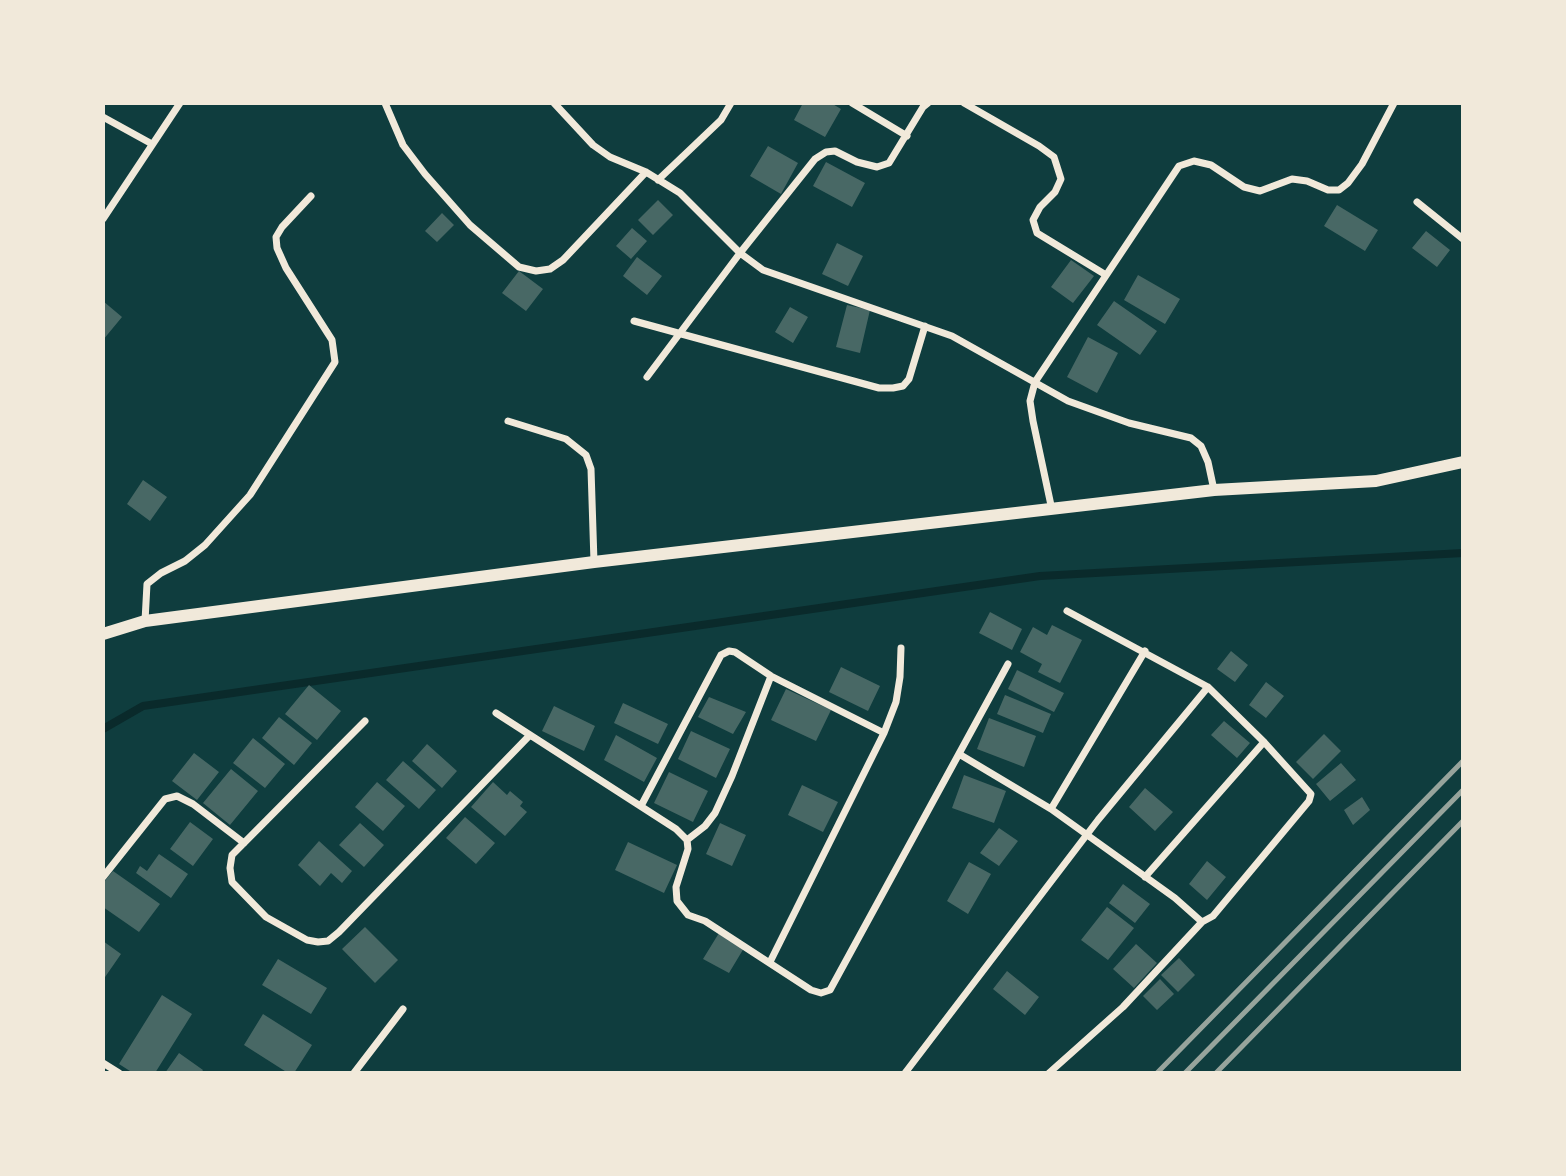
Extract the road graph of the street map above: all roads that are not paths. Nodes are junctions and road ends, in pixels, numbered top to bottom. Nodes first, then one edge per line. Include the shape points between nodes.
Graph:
1 (180, 103) edge
2 (385, 103) edge
3 (554, 103) edge
4 (731, 103) edge
5 (852, 103) edge
6 (928, 103) edge
7 (964, 103) edge
8 (1394, 103) edge
9 (103, 117) edge
10 (906, 136) junction
11 (152, 144) junction
12 (646, 172) junction
13 (658, 180) junction
14 (311, 196) dead end
15 (1417, 202) dead end
16 (103, 219) edge
17 (1463, 239) edge
18 (740, 253) junction
19 (1106, 275) junction
20 (634, 321) dead end
21 (926, 326) junction
22 (680, 333) junction
23 (647, 377) dead end
24 (1035, 382) junction
25 (508, 421) dead end
26 (1463, 462) edge
27 (1214, 490) junction
28 (1052, 511) junction
29 (594, 562) junction
30 (1067, 611) dead end
31 (145, 621) junction
32 (103, 634) edge
33 (901, 648) dead end
34 (1145, 652) junction
35 (1008, 664) dead end
36 (771, 676) junction
37 (1208, 687) junction
38 (496, 713) dead end
39 (365, 721) dead end
40 (884, 733) junction
41 (530, 735) junction
42 (1264, 742) junction
43 (959, 754) junction
44 (641, 806) junction
45 (1051, 809) junction
46 (1088, 835) junction
47 (687, 840) junction
48 (244, 843) junction
49 (103, 877) edge
50 (1145, 877) junction
51 (1202, 922) junction
52 (770, 962) junction
53 (403, 1009) dead end
54 (103, 1063) edge
55 (118, 1073) edge
56 (354, 1073) edge
57 (905, 1073) edge
58 (1049, 1073) edge

1 - 11 street
2 - 12 street via 403,145 425,174 470,225 519,267 550,269 563,260
3 - 12 street via 593,145
4 - 13 street via 721,120
5 - 10 street
6 - 10 street
7 - 19 street via 1054,157 1061,179 1033,220 1037,233
8 - 19 street via 1363,164 1339,190 1292,179 1260,191 1244,187 1211,165 1194,161 1180,166
9 - 11 street
10 - 18 street via 889,163 877,167 835,151 815,159
11 - 16 street
12 - 13 street
13 - 18 street via 680,193
14 - 31 street via 282,227 276,237 277,248 332,340 335,362 250,495 205,545 147,584
15 - 17 street
18 - 21 street via 763,270
18 - 22 street
19 - 24 street
20 - 22 street
21 - 22 street via 909,379 894,388
21 - 24 street
22 - 23 street
24 - 27 street via 1068,401 1117,419 1191,438 1201,446
24 - 28 street via 1031,411
25 - 29 street via 566,439 586,455 591,469
26 - 27 street via 1376,481
27 - 28 street
28 - 29 street
29 - 31 street
30 - 34 street
31 - 32 street
33 - 40 street via 896,702
34 - 37 street
34 - 45 street
35 - 43 street
36 - 40 street
36 - 44 street via 735,652 721,655
36 - 47 street via 715,813
37 - 42 street
37 - 46 street
38 - 41 street
39 - 48 street
40 - 52 street
41 - 44 street
41 - 48 street via 328,941 307,940 266,917 232,882 232,855
42 - 50 street
42 - 51 street via 1311,797 1213,916
43 - 45 street
43 - 52 street via 830,990 811,989
44 - 47 street
45 - 46 street
46 - 50 street
46 - 57 street
47 - 52 street via 677,901 688,915 705,920
48 - 49 street via 177,796 165,799
50 - 51 street
51 - 58 street via 1123,1007
53 - 56 street
54 - 55 street

